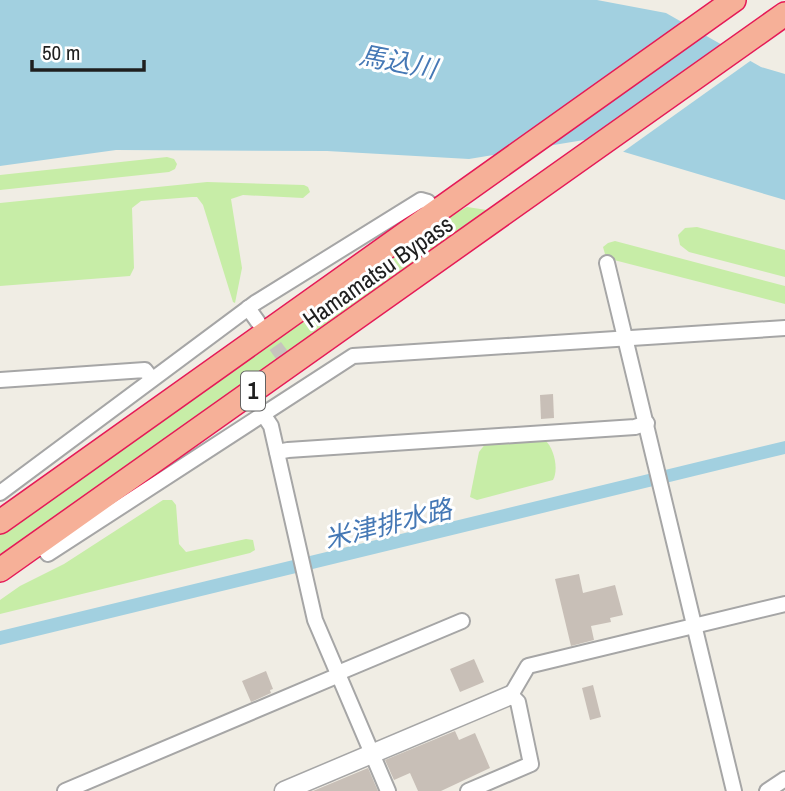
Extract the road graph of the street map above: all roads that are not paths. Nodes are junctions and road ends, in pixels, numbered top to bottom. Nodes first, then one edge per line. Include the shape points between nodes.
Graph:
1 (734, 0) edge
2 (785, 14) edge
3 (443, 206) junction
4 (607, 263) dead end
5 (248, 308) junction
6 (258, 322) tunnel mouth
7 (785, 328) edge
8 (625, 339) junction
9 (295, 374) tunnel mouth
10 (152, 379) junction
11 (0, 380) edge
12 (304, 387) junction
13 (263, 414) junction
14 (647, 424) junction
15 (277, 453) junction
16 (0, 493) edge
17 (0, 522) edge
18 (39, 542) junction
19 (0, 570) edge
20 (785, 604) edge
21 (462, 621) dead end
22 (694, 626) junction
23 (339, 674) junction
24 (511, 695) junction
25 (372, 754) junction
26 (785, 779) edge
27 (65, 791) edge
28 (284, 791) edge
29 (388, 791) edge
30 (468, 791) edge
31 (734, 791) edge
32 (767, 791) edge

1 - 3 highway, Hamamatsu Bypass / 1
2 - 18 highway, Hamamatsu Bypass / 1
3 - 5 street via 421,200
3 - 17 highway, Hamamatsu Bypass / 1
4 - 8 street
5 - 6 street
5 - 10 street
7 - 8 street
8 - 12 street via 353,356
8 - 14 street
9 - 12 street
10 - 11 street via 145,370
10 - 16 street
12 - 13 street
13 - 15 street
13 - 18 street via 48,554
14 - 15 street
14 - 22 street
15 - 23 street via 316,620
18 - 19 highway, Hamamatsu Bypass / 1
20 - 22 street
21 - 23 street
22 - 24 street via 528,666
22 - 31 street
23 - 25 street
23 - 27 street
24 - 25 street
24 - 30 street via 518,702 531,764
25 - 28 street
25 - 29 street
26 - 32 street

